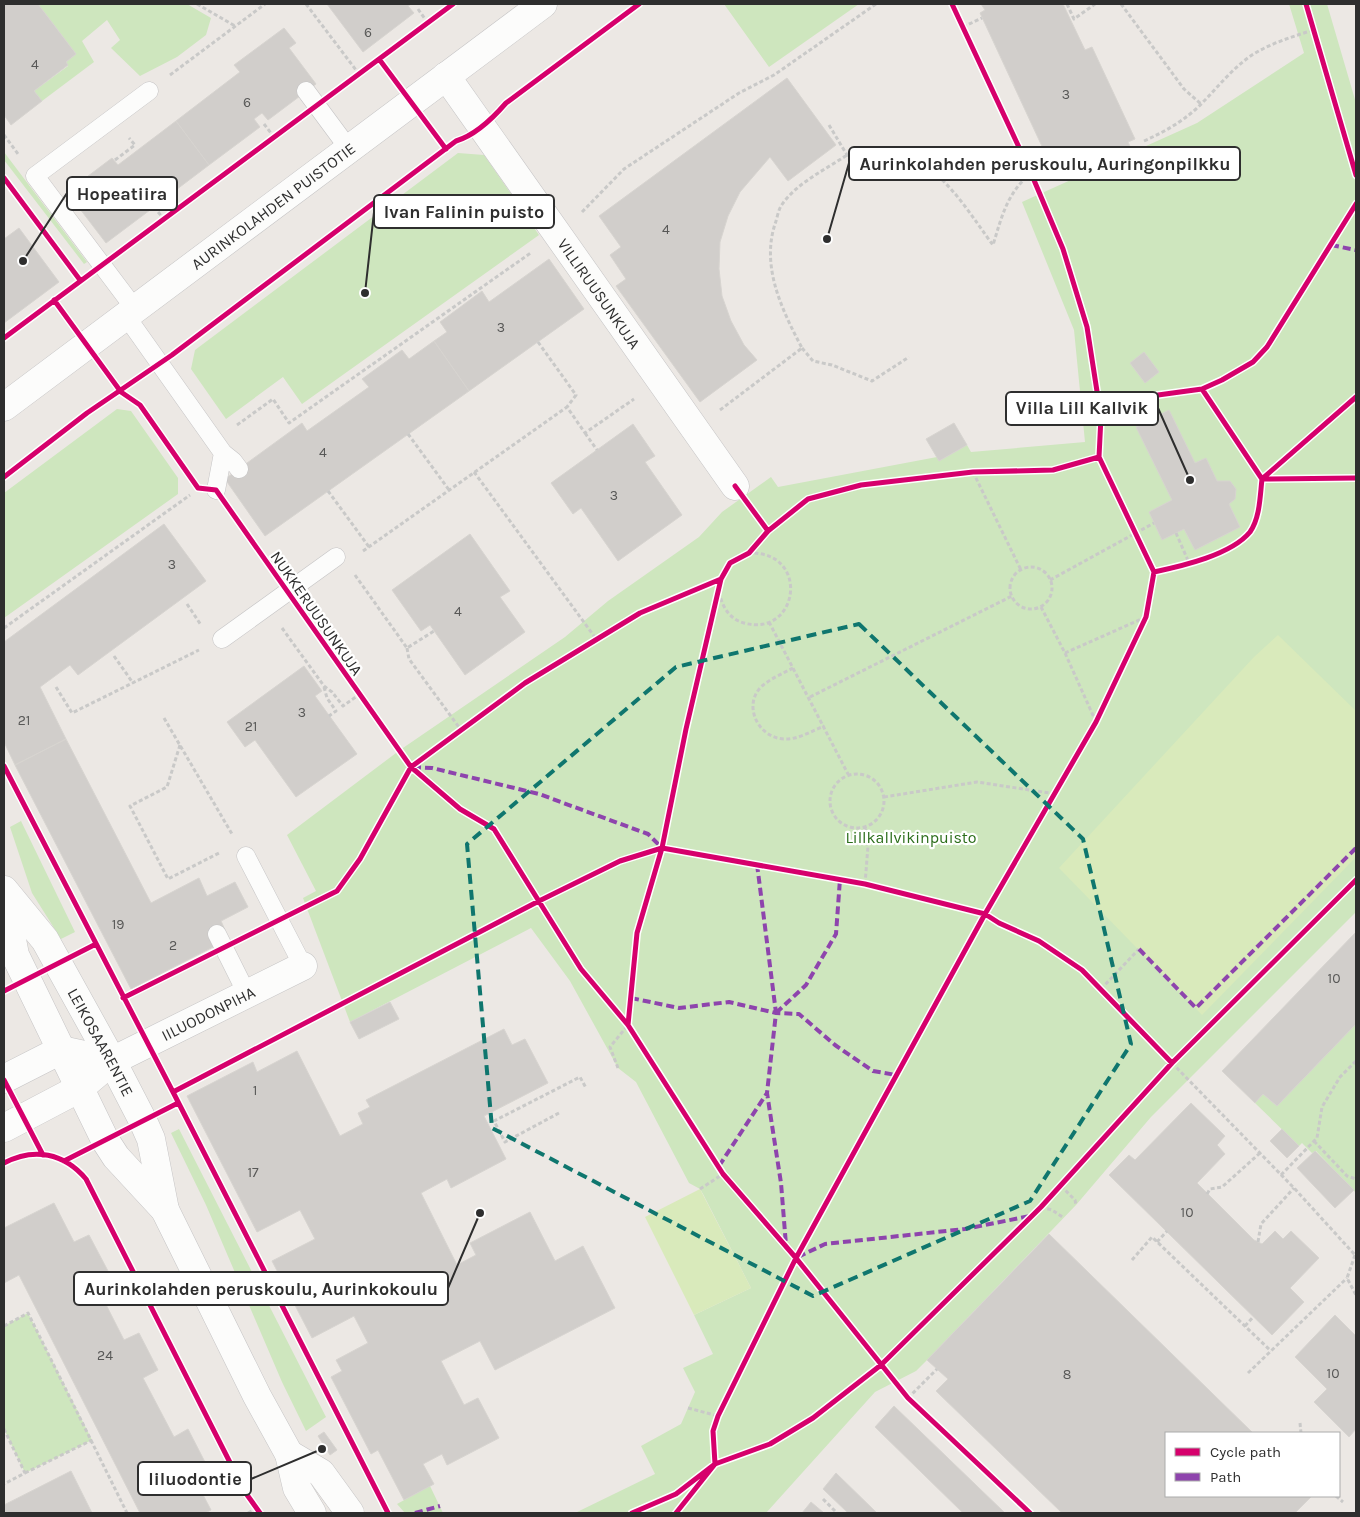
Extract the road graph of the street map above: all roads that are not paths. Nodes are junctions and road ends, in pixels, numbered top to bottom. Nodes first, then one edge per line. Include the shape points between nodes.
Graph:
1 (543, 4) edge
2 (446, 76) junction
3 (149, 90) road end
4 (311, 98) road end
5 (349, 149) junction
6 (131, 312) junction
7 (4, 407) edge
8 (223, 453) junction
9 (239, 469) dead end
10 (735, 486) dead end
11 (207, 489) road end
12 (341, 560) road end
13 (222, 639) road end
14 (242, 850) road end
15 (4, 890) edge
16 (4, 900) edge
17 (217, 934) dead end
18 (303, 966) joint
19 (247, 994) junction
20 (61, 1050) junction
21 (112, 1061) junction
22 (4, 1079) edge
23 (80, 1088) junction
24 (4, 1128) edge
25 (165, 1210) junction
26 (289, 1454) junction
27 (312, 1513) edge
28 (350, 1513) edge

1 - 2 street, AURINKOLAHDEN PUISTOTIE
2 - 5 street, AURINKOLAHDEN PUISTOTIE
2 - 10 street, VILLIRUUSUNKUJA
3 - 6 lane via 35,176
4 - 5 lane
5 - 6 street, AURINKOLAHDEN PUISTOTIE
6 - 7 street, AURINKOLAHDEN PUISTOTIE
6 - 8 lane
8 - 9 lane
8 - 11 lane
12 - 13 lane
14 - 18 lane
15 - 21 street, LEIKOSAARENTIE via 45,940
16 - 20 street, LEIKOSAARENTIE via 15,955
17 - 19 lane
18 - 19 street, IILUODONPIHA
19 - 21 street, IILUODONPIHA
20 - 21 street
20 - 22 street
20 - 23 street, LEIKOSAARENTIE
21 - 23 street, IILUODONPIHA
21 - 25 street, LEIKOSAARENTIE via 151,1139
23 - 24 street, IILUODONPIHA
23 - 25 street, LEIKOSAARENTIE via 116,1156
25 - 26 street, LEIKOSAARENTIE
26 - 27 street, LEIKOSAARENTIE via 297,1488
26 - 28 street via 321,1473

